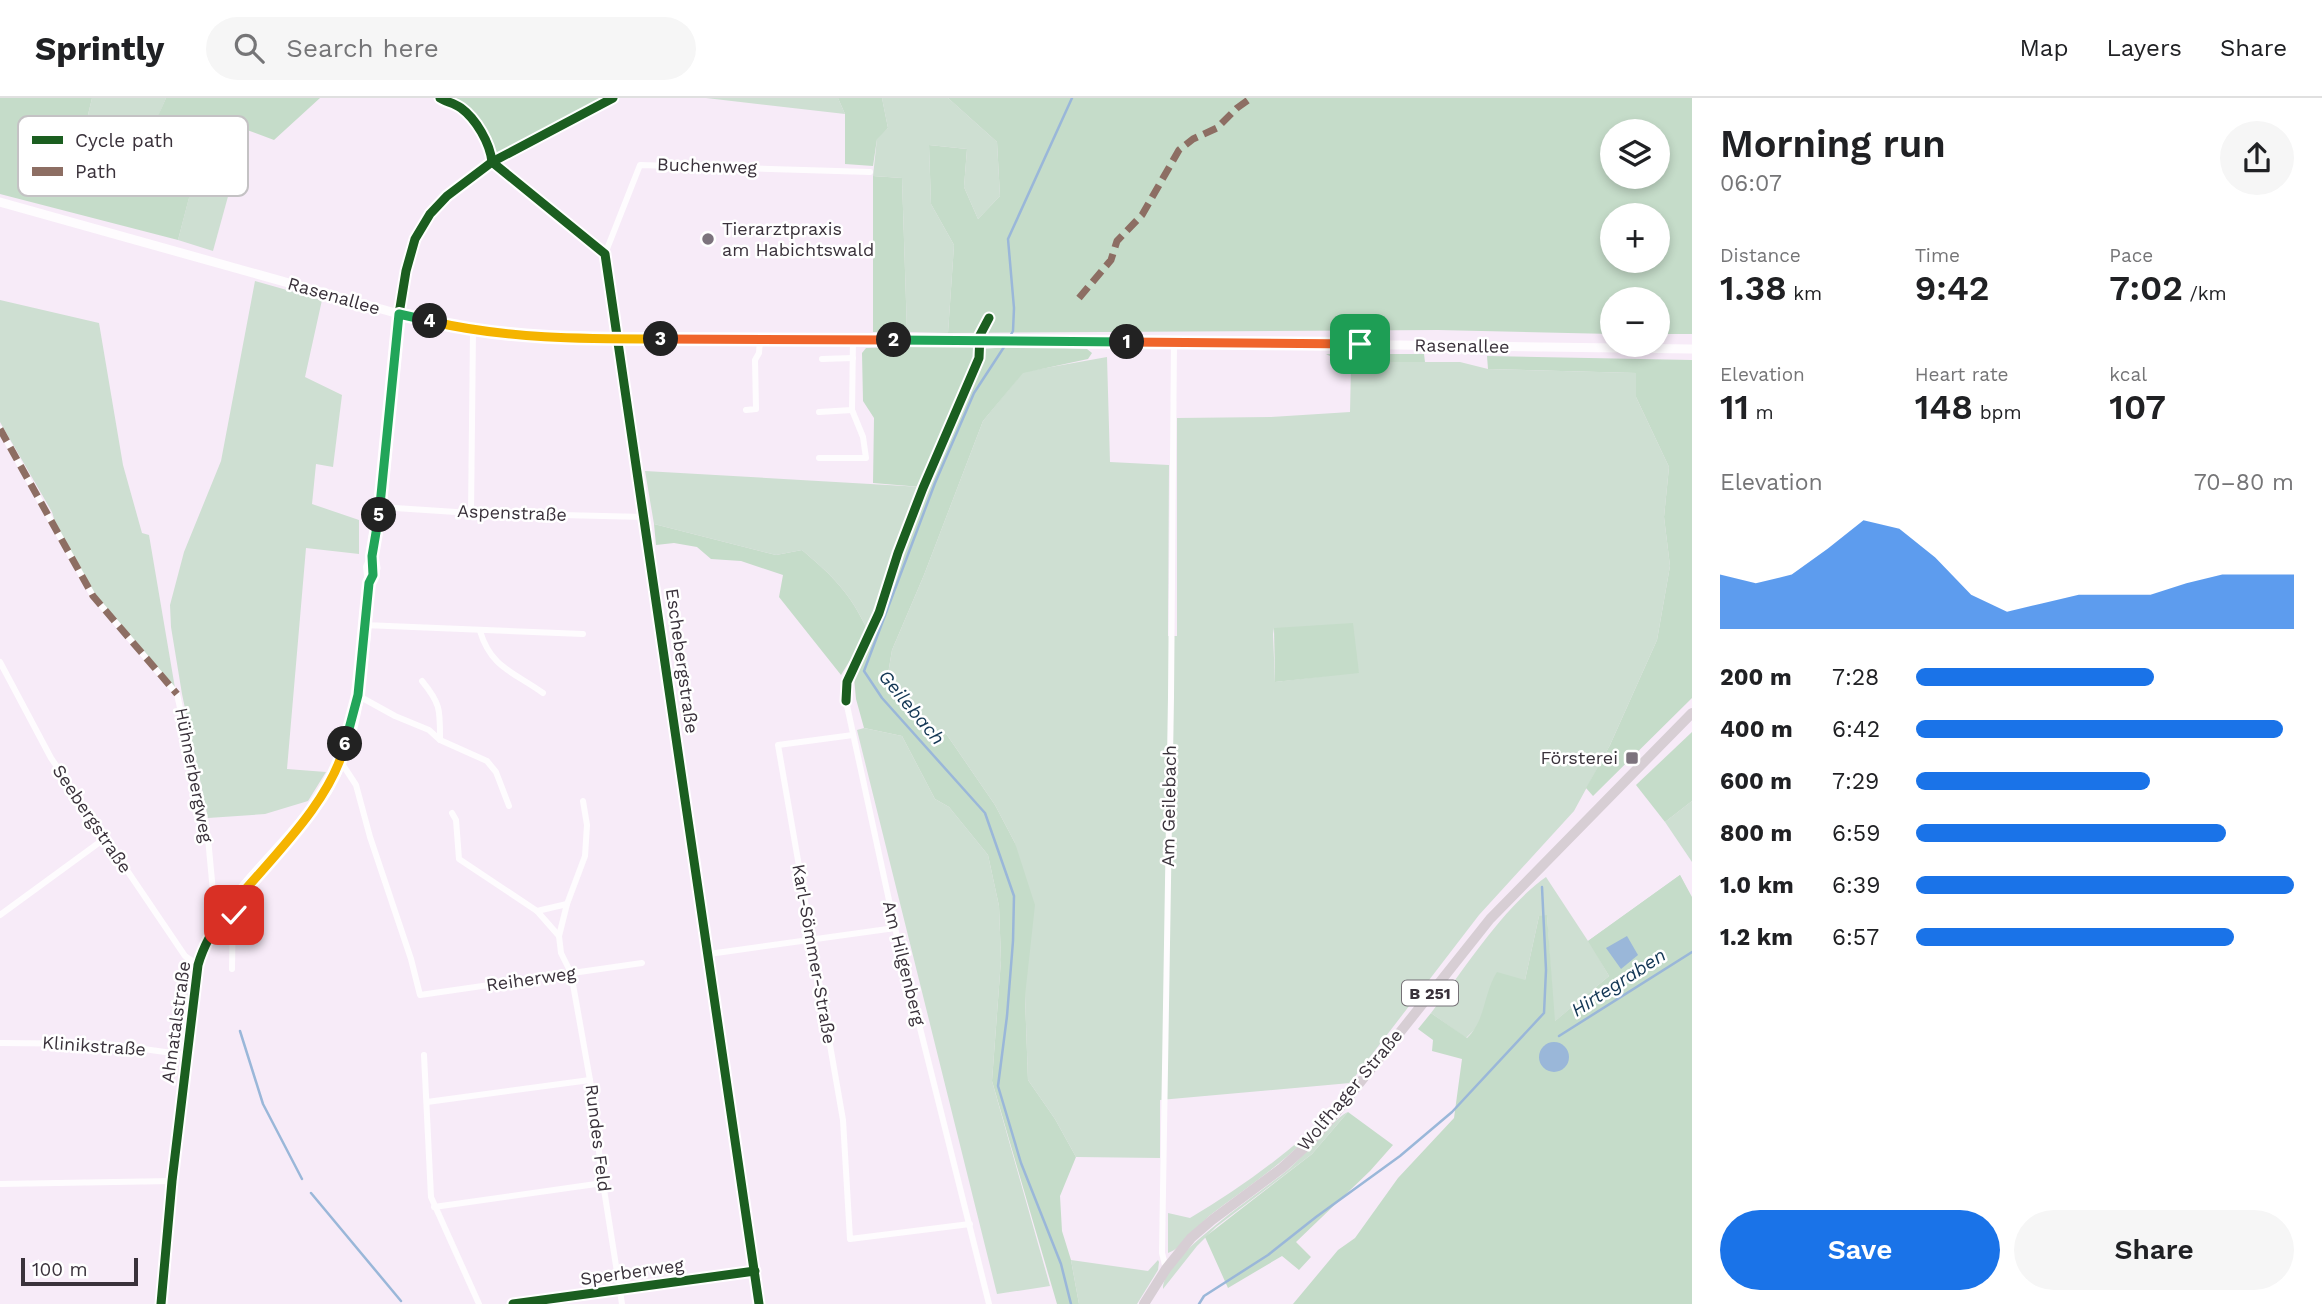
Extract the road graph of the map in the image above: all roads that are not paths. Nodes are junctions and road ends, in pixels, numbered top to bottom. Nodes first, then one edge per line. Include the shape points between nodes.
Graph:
1 (440, 98) edge
2 (613, 98) edge
3 (492, 162) junction
4 (870, 172) dead end
5 (0, 202) edge
6 (606, 254) junction
7 (399, 314) junction
8 (473, 331) junction
9 (619, 339) junction
10 (760, 339) junction
11 (853, 340) junction
12 (1174, 343) junction
13 (1692, 349) edge
14 (853, 358) junction
15 (822, 359) dead end
16 (746, 410) dead end
17 (852, 410) junction
18 (819, 412) dead end
19 (0, 429) edge
20 (819, 458) dead end
21 (380, 507) junction
22 (471, 513) junction
23 (645, 517) junction
24 (364, 625) junction
25 (480, 631) junction
26 (583, 634) dead end
27 (0, 662) edge
28 (422, 681) dead end
29 (542, 694) dead end
30 (358, 695) junction
31 (846, 701) dead end
32 (1692, 713) edge
33 (853, 735) junction
34 (440, 740) junction
35 (341, 762) junction
36 (583, 802) dead end
37 (509, 806) dead end
38 (452, 813) dead end
39 (104, 839) junction
40 (233, 904) junction
41 (567, 904) junction
42 (537, 911) junction
43 (0, 915) edge
44 (216, 924) junction
45 (895, 928) junction
46 (559, 936) junction
47 (812, 941) junction
48 (709, 954) junction
49 (642, 963) dead end
50 (198, 965) junction
51 (232, 969) dead end
52 (571, 973) junction
53 (0, 1043) edge
54 (187, 1055) junction
55 (424, 1055) dead end
56 (590, 1080) junction
57 (427, 1102) junction
58 (172, 1181) junction
59 (603, 1183) junction
60 (0, 1184) edge
61 (434, 1207) junction
62 (970, 1224) junction
63 (1166, 1269) junction
64 (755, 1270) junction
65 (620, 1289) junction
66 (161, 1304) edge
67 (479, 1304) edge
68 (513, 1304) edge
69 (622, 1304) edge
70 (759, 1304) edge
71 (989, 1304) edge
72 (1144, 1304) edge

1 - 3 street via 462,108 480,130
2 - 3 street, Ahnatalstraße
3 - 6 street
3 - 7 street, Ahnatalstraße via 430,214 415,239
4 - 6 street, Buchenweg via 640,165
5 - 7 main road, Rasenallee
6 - 9 street, Eschebergstraße
7 - 8 main road, Rasenallee
7 - 21 street, Ahnatalstraße
8 - 9 main road, Rasenallee
8 - 22 street
9 - 10 main road, Rasenallee
9 - 23 street, Eschebergstraße
10 - 11 main road, Rasenallee
10 - 16 street via 755,360 757,409
11 - 12 main road, Rasenallee
11 - 14 street
12 - 13 main road, Rasenallee
12 - 63 street, Am Geilebach via 1162,1252
14 - 15 street
14 - 17 street
17 - 18 street
17 - 20 street via 866,458
19 - 44 street, Hühnerbergweg via 93,596 177,694 208,838
21 - 22 street, Aspenstraße
21 - 24 street, Ahnatalstraße via 367,567
22 - 23 street, Aspenstraße
23 - 48 street, Eschebergstraße
24 - 25 street
24 - 30 street, Ahnatalstraße
25 - 26 street
25 - 29 street via 485,648 502,667
27 - 39 street, Seebergstraße via 51,758
28 - 34 street via 437,699
30 - 34 street
30 - 35 street, Ahnatalstraße
31 - 33 street, Am Hilgenberg
32 - 63 main road, Wolfhager Straße / B 251 via 1490,919 1305,1147 1212,1220
33 - 45 street, Am Hilgenberg
33 - 47 street, Karl-Sömmer-Straße via 778,745
34 - 37 street via 487,761
35 - 40 street, Ahnatalstraße via 308,814
35 - 52 street, Reiherweg via 356,785 420,995
36 - 41 street via 585,856
38 - 42 street via 459,859
39 - 43 street
39 - 50 street, Seebergstraße via 185,956
40 - 44 street, Ahnatalstraße
40 - 51 street
41 - 42 street
41 - 46 street
42 - 46 street
44 - 50 street, Ahnatalstraße
45 - 47 street
45 - 62 street, Am Hilgenberg
46 - 52 street, Rundes Feld
47 - 48 street
47 - 62 street, Karl-Sömmer-Straße via 843,1120 850,1239
48 - 64 street, Eschebergstraße
49 - 52 street, Reiherweg
50 - 54 street, Ahnatalstraße
52 - 56 street, Rundes Feld
53 - 54 street, Klinikstraße via 107,1044
54 - 58 street, Ahnatalstraße
55 - 57 street
56 - 57 street
56 - 59 street, Rundes Feld
57 - 61 street
58 - 60 street
58 - 66 street, Ahnatalstraße
59 - 61 street
59 - 65 street, Rundes Feld
61 - 67 street
62 - 71 street, Am Hilgenberg
63 - 72 main road, Wolfhager Straße / B 251
64 - 65 street, Sperberweg
64 - 70 street, Eschebergstraße
65 - 68 street, Sperberweg
65 - 69 street, Rundes Feld

